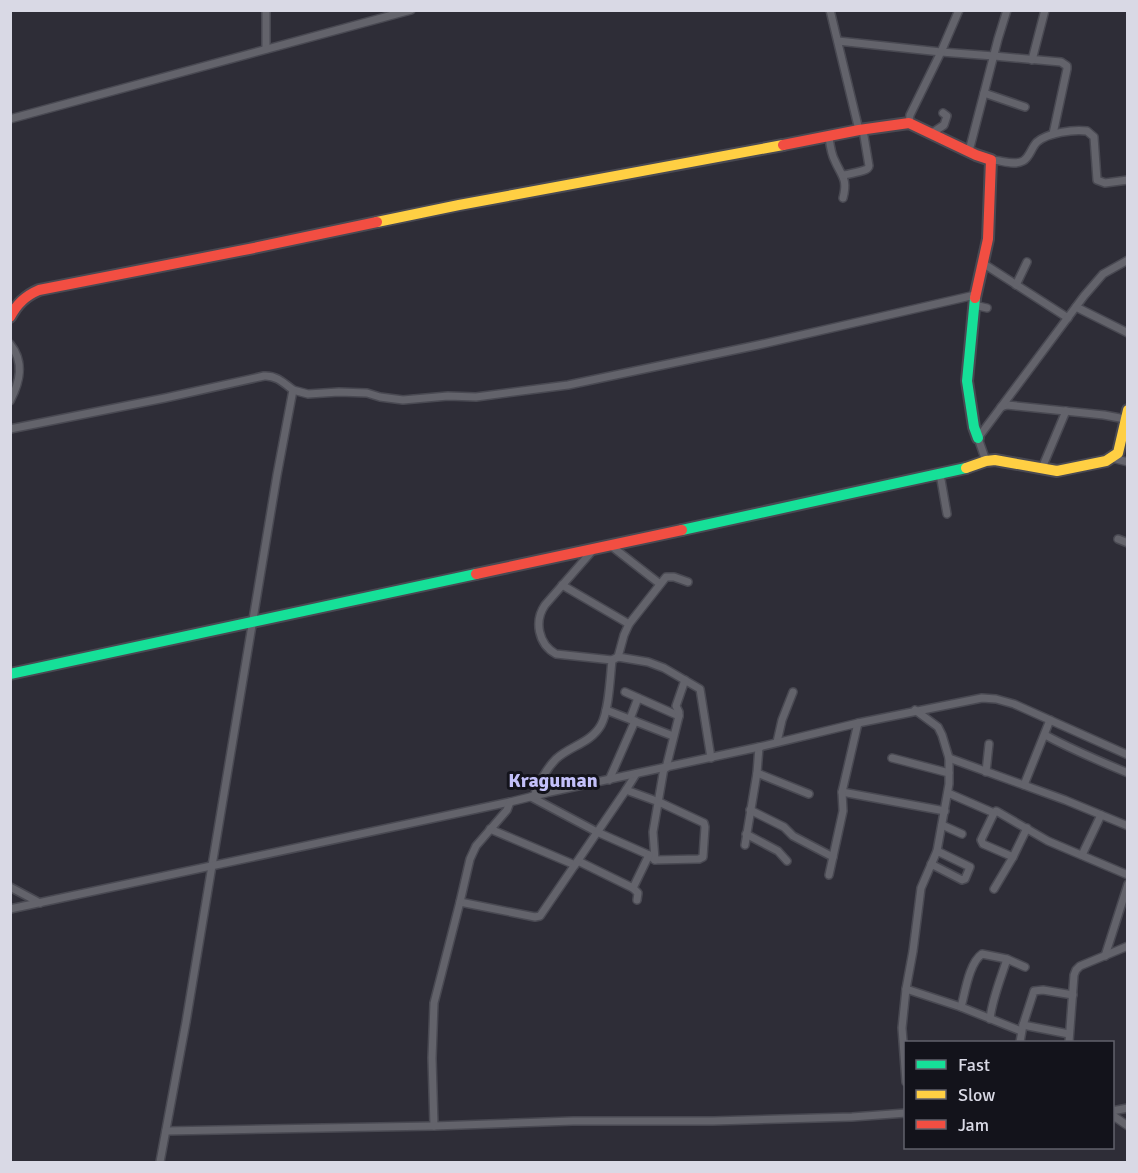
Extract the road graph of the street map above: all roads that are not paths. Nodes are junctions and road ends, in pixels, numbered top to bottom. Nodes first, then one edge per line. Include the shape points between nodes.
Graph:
1 (266, 10) edge
2 (411, 10) edge
3 (830, 10) edge
4 (959, 10) edge
5 (1007, 10) edge
6 (1045, 10) edge
7 (838, 41) junction
8 (266, 49) junction
9 (941, 52) junction
10 (994, 56) junction
11 (1032, 60) junction
12 (984, 93) junction
13 (1025, 107) dead end
14 (943, 113) dead end
15 (10, 119) edge
16 (909, 123) junction
17 (861, 130) junction
18 (932, 133) junction
19 (1053, 134) junction
20 (829, 137) junction
21 (969, 151) junction
22 (991, 160) junction
23 (843, 175) junction
24 (1128, 180) edge
25 (843, 198) dead end
26 (1128, 260) edge
27 (1027, 262) dead end
28 (984, 264) junction
29 (1016, 285) junction
30 (974, 300) junction
31 (1076, 307) junction
32 (987, 308) dead end
33 (10, 317) edge
34 (1068, 318) junction
35 (1128, 333) edge
36 (10, 336) edge
37 (12, 345) edge
38 (293, 390) junction
39 (10, 401) edge
40 (1001, 407) junction
41 (1066, 411) junction
42 (1126, 414) edge
43 (10, 429) edge
44 (978, 438) junction
45 (1112, 458) junction
46 (986, 461) junction
47 (1128, 462) edge
48 (1042, 468) junction
49 (940, 474) junction
50 (947, 514) dead end
51 (1118, 539) dead end
52 (1128, 543) edge
53 (609, 545) junction
54 (594, 548) junction
55 (688, 582) dead end
56 (660, 584) junction
57 (562, 585) junction
58 (252, 623) junction
59 (629, 624) junction
60 (615, 658) junction
61 (10, 674) edge
62 (685, 680) junction
63 (625, 692) dead end
64 (793, 692) dead end
65 (638, 698) junction
66 (606, 710) junction
67 (915, 710) junction
68 (679, 716) junction
69 (632, 720) junction
70 (1050, 720) junction
71 (858, 723) junction
72 (1045, 735) junction
73 (673, 736) junction
74 (777, 742) junction
75 (989, 744) dead end
76 (759, 747) junction
77 (1128, 755) edge
78 (711, 758) junction
79 (892, 758) dead end
80 (949, 758) junction
81 (665, 768) junction
82 (986, 772) junction
83 (757, 773) junction
84 (949, 773) junction
85 (1128, 773) edge
86 (636, 774) junction
87 (609, 780) junction
88 (1024, 785) junction
89 (626, 790) junction
90 (842, 792) junction
91 (948, 793) junction
92 (809, 794) dead end
93 (533, 796) junction
94 (510, 802) junction
95 (658, 802) junction
96 (750, 810) junction
97 (945, 811) junction
98 (994, 813) junction
99 (1101, 815) junction
100 (942, 825) junction
101 (1128, 826) edge
102 (1027, 828) junction
103 (490, 829) junction
104 (597, 832) junction
105 (746, 834) junction
106 (962, 834) dead end
107 (745, 845) dead end
108 (937, 851) junction
109 (1083, 855) junction
110 (833, 857) junction
111 (1013, 857) junction
112 (652, 858) junction
113 (787, 861) dead end
114 (576, 863) junction
115 (931, 864) junction
116 (211, 866) junction
117 (829, 875) dead end
118 (1128, 875) edge
119 (1128, 884) edge
120 (10, 887) edge
121 (633, 888) junction
122 (994, 888) dead end
123 (638, 900) dead end
124 (460, 902) junction
125 (40, 903) junction
126 (11, 908) edge
127 (1128, 946) edge
128 (1105, 956) junction
129 (1007, 959) junction
130 (1025, 967) dead end
131 (906, 989) junction
132 (1072, 995) junction
133 (960, 1007) junction
134 (990, 1019) junction
135 (1022, 1028) junction
136 (1070, 1034) junction
137 (1020, 1041) edge
138 (1069, 1041) edge
139 (904, 1055) edge
140 (904, 1113) edge
141 (1114, 1114) edge
142 (434, 1126) junction
143 (1128, 1126) edge
144 (166, 1131) junction
145 (160, 1162) edge

1 - 8 street
2 - 8 street
3 - 7 street
4 - 9 street
5 - 10 street
6 - 11 street
7 - 9 street
7 - 17 street
8 - 15 street
9 - 10 street
9 - 16 street
10 - 11 street
10 - 12 street
11 - 19 street via 1067,66
12 - 13 street
12 - 21 street
14 - 18 street via 944,125
16 - 17 street
16 - 18 street
17 - 20 street
17 - 23 street via 868,169
18 - 21 street
19 - 22 street via 1037,142 1022,162
19 - 24 street via 1087,131 1094,137 1097,180
20 - 23 street via 832,155
20 - 33 street via 39,290 26,295
21 - 22 street
22 - 28 street
23 - 25 street
26 - 31 street via 1104,274
27 - 29 street
28 - 29 street
28 - 30 street
29 - 34 street
30 - 32 street
30 - 38 street via 568,385 476,397 414,400 367,393 308,394
30 - 44 street via 967,381
31 - 34 street
31 - 35 street
34 - 40 street
36 - 37 street
37 - 39 street via 20,368 18,385
38 - 43 street via 279,379 264,376
38 - 58 street
40 - 41 street
40 - 44 street
41 - 42 street
41 - 48 street
42 - 45 street via 1118,453
44 - 46 street
45 - 47 street
45 - 48 street via 1057,471
46 - 48 street
46 - 49 street
49 - 50 street
49 - 53 street
51 - 52 street
53 - 54 street
53 - 56 street
54 - 57 street
54 - 58 street
55 - 56 street via 669,576
56 - 59 street
57 - 59 street
57 - 60 street via 538,621 550,651
58 - 61 street
58 - 116 street
59 - 60 street
60 - 62 street via 648,662
60 - 66 street
62 - 68 street via 676,706
62 - 78 street via 702,694
63 - 65 street
64 - 74 street
65 - 68 street
65 - 69 street
66 - 69 street
66 - 93 street via 596,732 556,759
67 - 70 street via 982,698 1004,700
67 - 71 street
67 - 80 street via 938,727
68 - 73 street
69 - 73 street
69 - 87 street
70 - 72 street
70 - 77 street
71 - 74 street
71 - 90 street
72 - 85 street
72 - 88 street
73 - 81 street
74 - 76 street
75 - 82 street
76 - 78 street
76 - 83 street
78 - 81 street
79 - 84 street
80 - 82 street
80 - 84 street
81 - 86 street
81 - 95 street
82 - 88 street
83 - 92 street
83 - 96 street
84 - 91 street
86 - 87 street
86 - 89 street
87 - 93 street
88 - 99 street
89 - 95 street
89 - 104 street
90 - 97 street
90 - 110 street via 843,811
91 - 97 street
91 - 98 street
93 - 94 street
93 - 104 street
94 - 103 street
94 - 116 street
95 - 112 street
95 - 112 street via 704,823 704,855 699,859
96 - 105 street
96 - 110 street
97 - 100 street
98 - 102 street
98 - 111 street via 982,843
99 - 101 street
99 - 109 street
100 - 106 street
100 - 108 street
102 - 109 street
102 - 111 street
103 - 114 street
103 - 124 street via 470,859
104 - 112 street
104 - 114 street
105 - 107 street
105 - 113 street via 778,851
108 - 115 street
108 - 115 street via 970,867 965,879
109 - 118 street
110 - 117 street
111 - 122 street
112 - 121 street
114 - 121 street
114 - 124 street via 540,916
115 - 131 street via 921,888
116 - 125 street
116 - 144 street
119 - 128 street
120 - 125 street
121 - 123 street
124 - 142 street via 434,1004
125 - 126 street
127 - 128 street
128 - 132 street via 1076,970
129 - 130 street
129 - 133 street via 978,956
129 - 134 street
131 - 133 street
131 - 139 street
132 - 135 street via 1034,991
132 - 136 street
133 - 134 street
134 - 135 street
135 - 136 street
135 - 137 street
136 - 138 street
140 - 142 street
141 - 143 street
142 - 144 street
144 - 145 street

